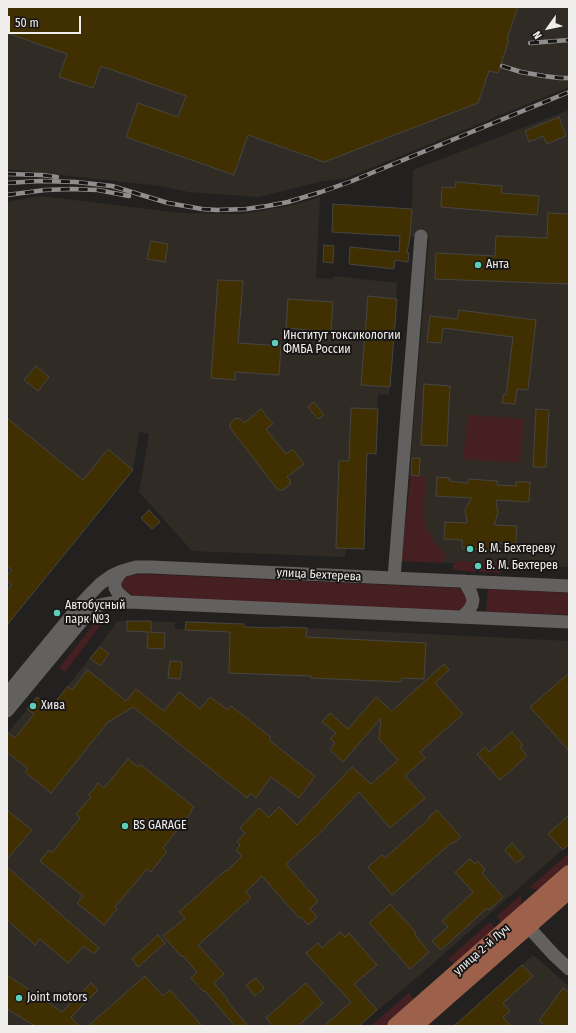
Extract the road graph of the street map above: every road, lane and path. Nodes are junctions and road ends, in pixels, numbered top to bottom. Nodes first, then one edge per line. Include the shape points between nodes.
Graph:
1 (421, 236) dead end
2 (122, 571) junction
3 (394, 578) junction
4 (464, 581) junction
5 (569, 586) edge
6 (129, 602) junction
7 (85, 608) junction
8 (462, 617) junction
9 (569, 622) edge
10 (7, 694) edge
11 (7, 711) edge
12 (569, 874) edge
13 (569, 891) edge
14 (524, 922) junction
15 (569, 969) edge
16 (395, 1026) edge
17 (415, 1026) edge

1 - 3 street
2 - 3 street, улица Бехтерева via 136,567 151,567
2 - 6 street via 115,581 115,588
2 - 7 street, улица Бехтерева via 100,584
3 - 4 street, улица Бехтерева
4 - 5 street, улица Бехтерева
4 - 8 street via 473,600 469,610
6 - 7 street
6 - 8 street
7 - 10 street
7 - 11 street
8 - 9 street
12 - 14 main road, улица 2-й Луч
13 - 14 main road, улица 2-й Луч
14 - 15 street
14 - 16 main road, улица 2-й Луч
14 - 17 main road, улица 2-й Луч

